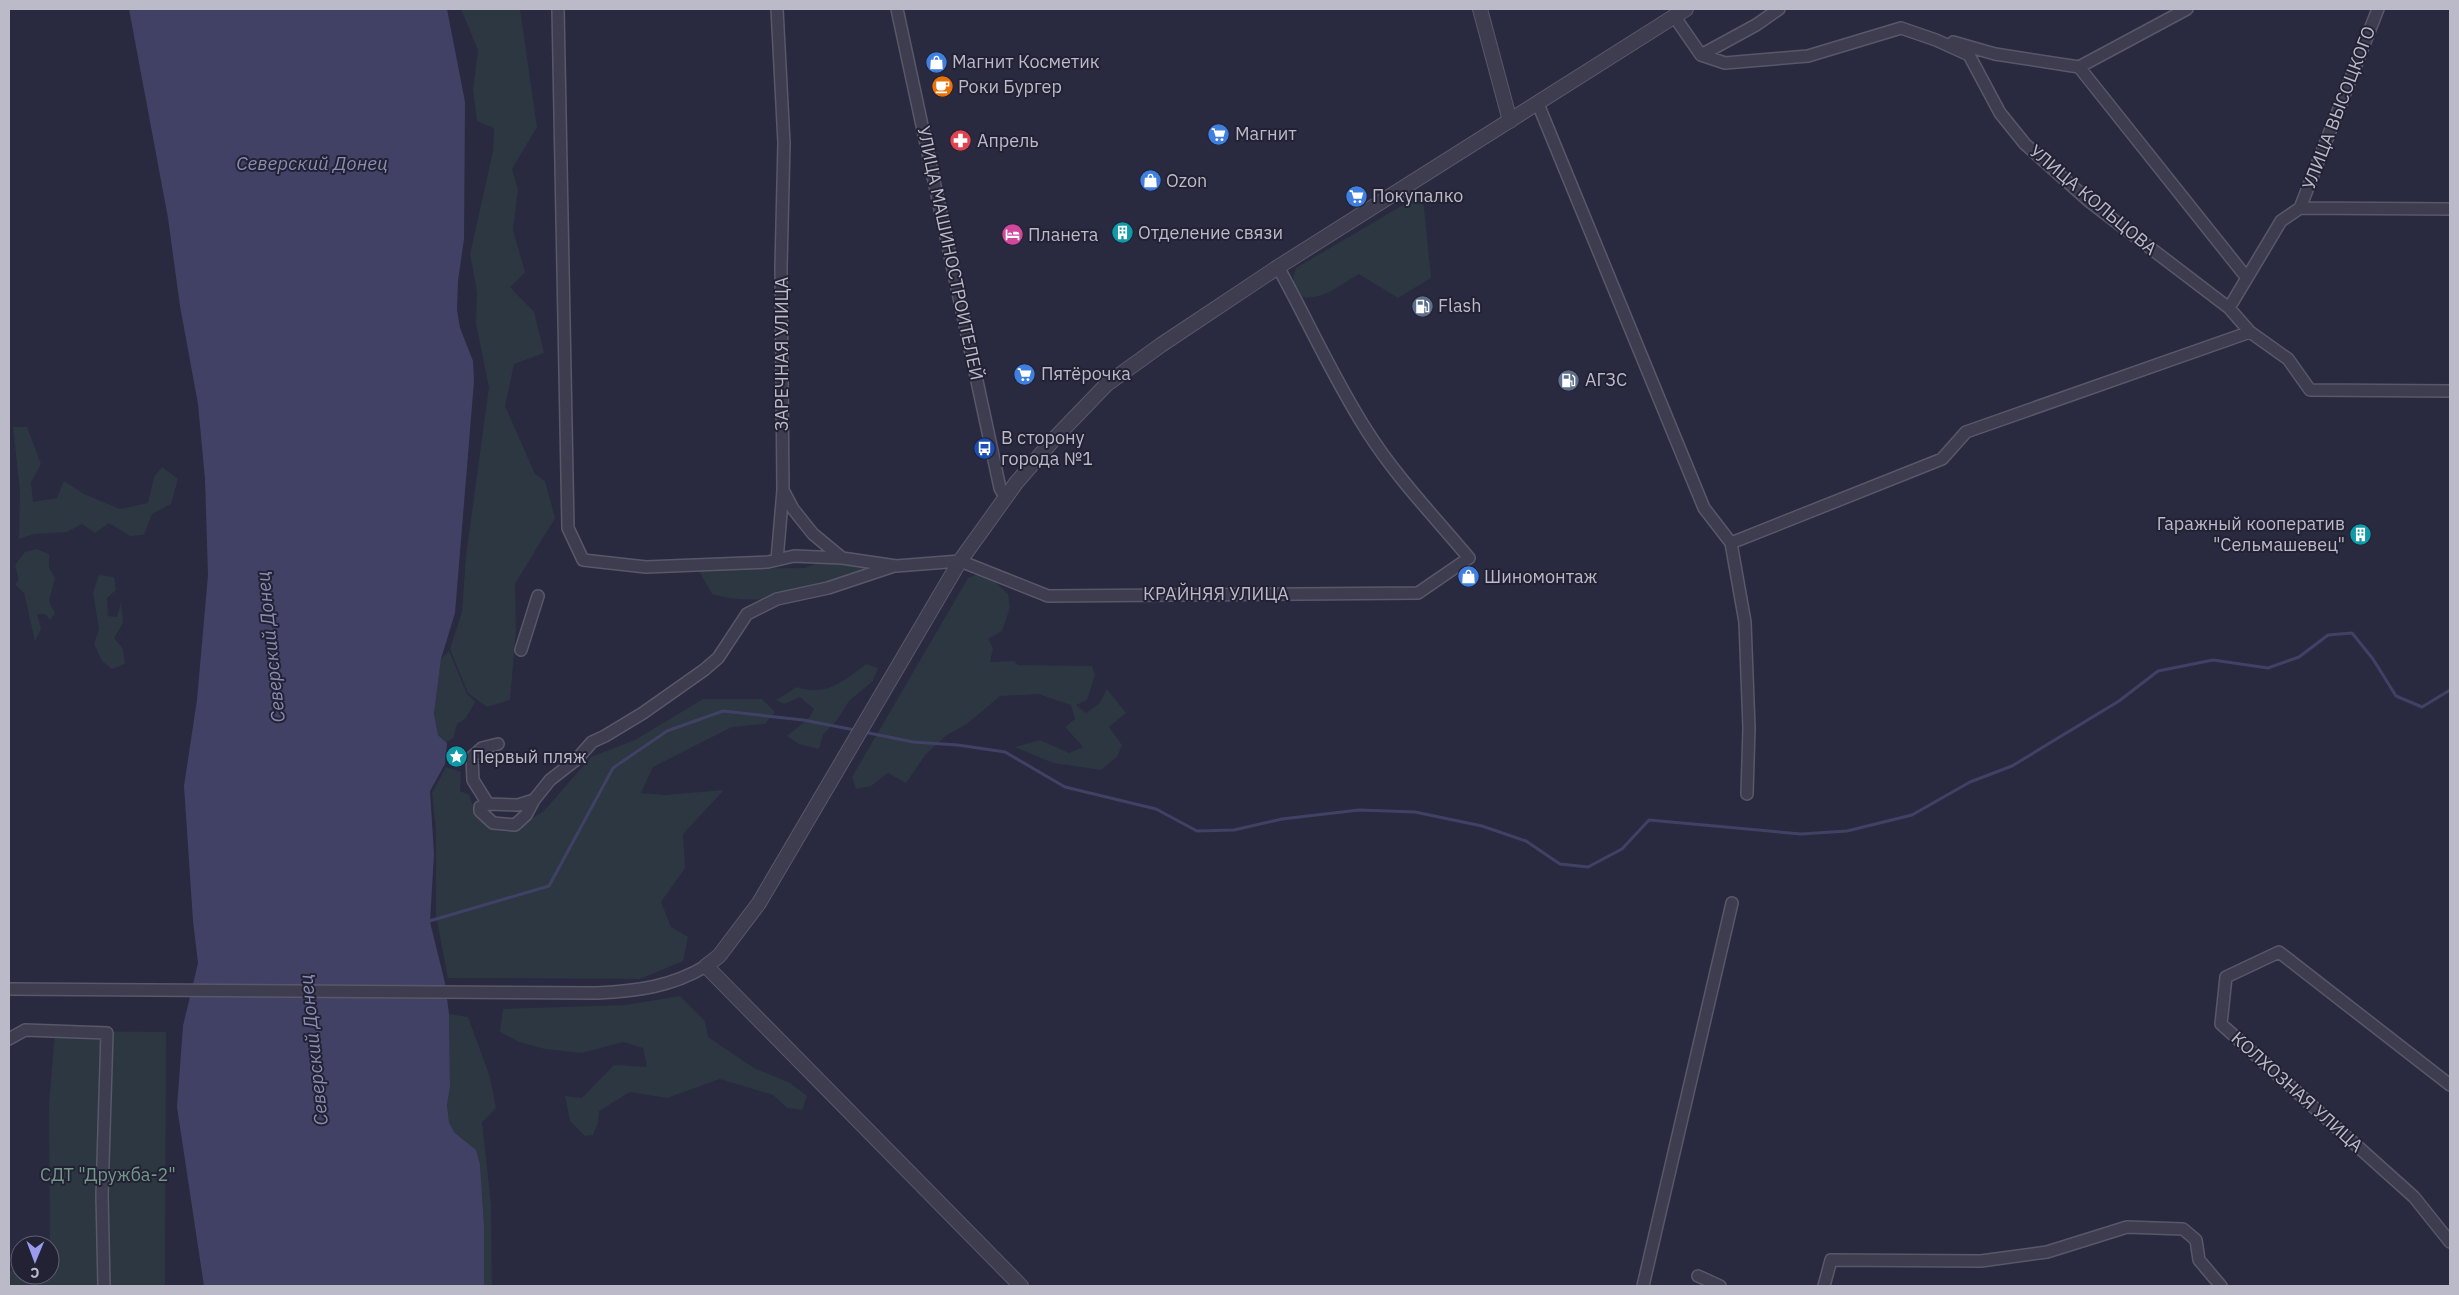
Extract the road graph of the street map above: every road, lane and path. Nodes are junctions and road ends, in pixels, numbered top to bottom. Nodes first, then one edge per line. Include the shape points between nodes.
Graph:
1 (558, 9) edge
2 (777, 9) edge
3 (897, 9) edge
4 (1480, 9) edge
5 (1779, 9) edge
6 (2187, 9) edge
7 (2378, 9) edge
8 (1680, 12) edge
9 (1936, 40) junction
10 (1700, 55) junction
11 (2079, 67) junction
12 (1538, 104) junction
13 (1510, 121) junction
14 (2300, 208) junction
15 (2450, 209) edge
16 (1278, 267) junction
17 (2247, 278) junction
18 (2229, 308) junction
19 (2250, 332) junction
20 (2450, 392) edge
21 (783, 490) junction
22 (1005, 497) junction
23 (1731, 543) junction
24 (842, 558) junction
25 (777, 560) junction
26 (960, 561) junction
27 (896, 566) junction
28 (538, 596) dead end
29 (521, 650) dead end
30 (498, 744) dead end
31 (1747, 794) dead end
32 (534, 800) junction
33 (488, 804) junction
34 (1732, 903) dead end
35 (706, 966) junction
36 (9, 989) edge
37 (9, 1039) edge
38 (2450, 1085) edge
39 (2450, 1242) edge
40 (1698, 1276) dead end
41 (104, 1286) edge
42 (1021, 1286) edge
43 (1643, 1286) edge
44 (1720, 1286) edge
45 (1824, 1286) edge
46 (2221, 1286) edge

1 - 25 street via 568,528 583,560 646,566
2 - 21 street, ЗАРЕЧНАЯ УЛИЦА via 784,143 781,268
3 - 22 street, УЛИЦА МАШИНОСТРОИТЕЛЕЙ via 1000,488
4 - 13 street
5 - 10 street
6 - 11 street
7 - 14 street, УЛИЦА ВЫСОЦКОГО
8 - 10 street
8 - 12 street
9 - 10 street, УЛИЦА КОЛЬЦОВА via 1901,28 1808,56 1725,63
9 - 11 street via 1957,42 1995,54
9 - 18 street, УЛИЦА КОЛЬЦОВА via 1970,55 2000,113 2025,144 2090,202
11 - 17 street
12 - 13 street
12 - 23 street via 1704,508
13 - 16 street
14 - 15 street
14 - 17 street via 2281,221
16 - 22 street via 1107,384
16 - 26 street, КРАЙНЯЯ УЛИЦА via 1343,394 1399,478 1468,558 1418,593 1048,596
17 - 18 street
18 - 19 street, УЛИЦА КОЛЬЦОВА
19 - 20 street, УЛИЦА КОЛЬЦОВА via 2288,360 2310,390
19 - 23 street via 1966,432 1942,459
21 - 24 street, ЗАРЕЧНАЯ УЛИЦА via 811,531
21 - 25 street
22 - 26 street
23 - 31 street via 1745,622 1749,728
24 - 25 street via 794,556
24 - 27 street, ЗАРЕЧНАЯ УЛИЦА
26 - 27 street, ЗАРЕЧНАЯ УЛИЦА
26 - 35 street via 759,903 719,956
27 - 32 street via 828,588 777,599 746,614 718,658 643,713 592,742 577,759 550,780
28 - 29 street
30 - 33 street via 482,748 472,757 473,780
32 - 33 street via 518,805
32 - 33 street via 526,815 515,825 501,825 486,819 480,807
34 - 43 street
35 - 36 street via 686,978 657,987 561,994
35 - 42 street
37 - 41 street via 26,1030 107,1033 102,1196
38 - 39 street, КОЛХОЗНАЯ УЛИЦА via 2279,952 2226,977 2221,1024 2414,1198
40 - 44 street
45 - 46 street via 1831,1260 1981,1261 2047,1252 2127,1227 2183,1229 2196,1240 2199,1260

